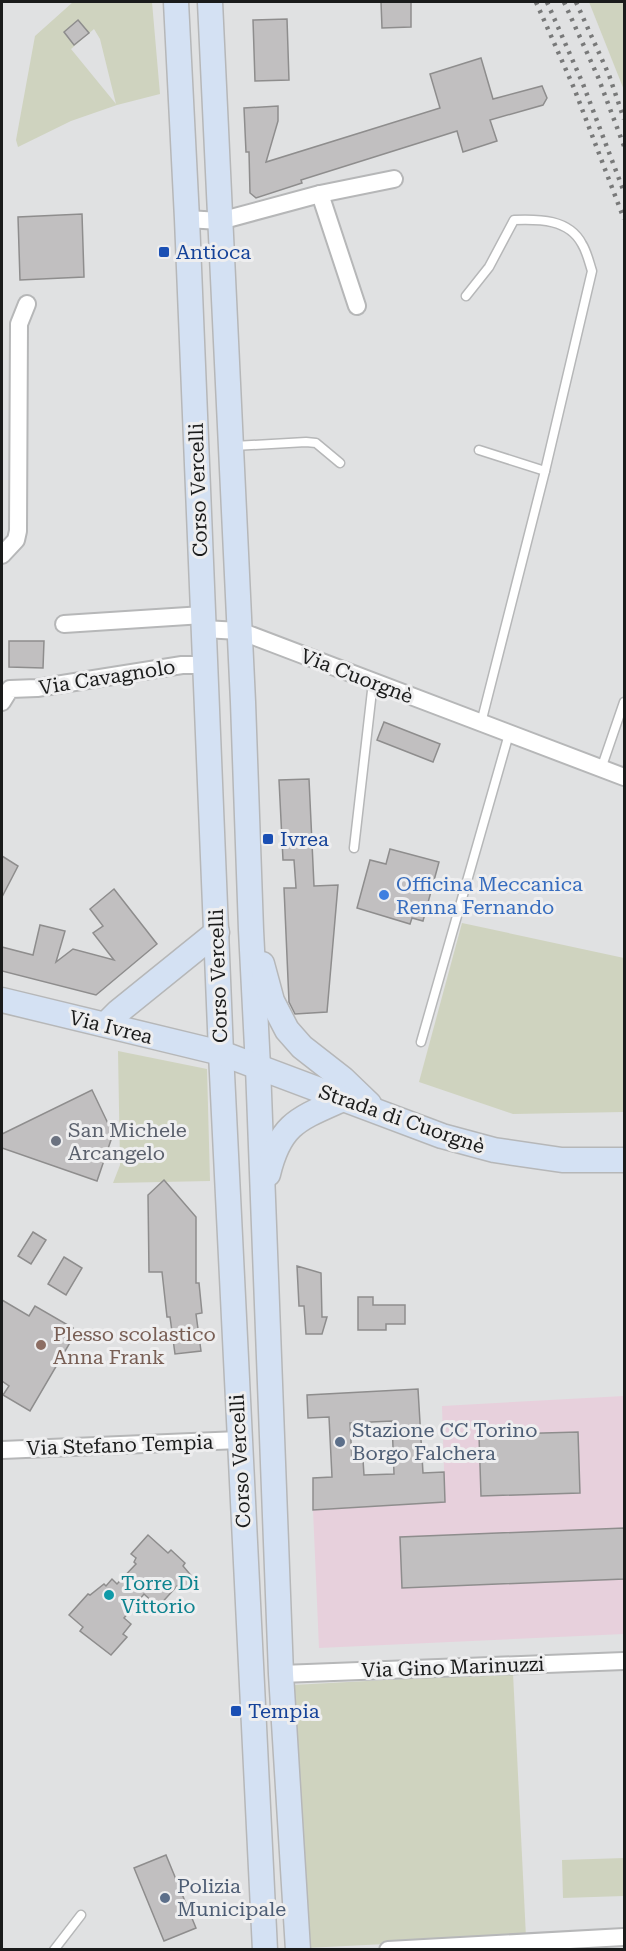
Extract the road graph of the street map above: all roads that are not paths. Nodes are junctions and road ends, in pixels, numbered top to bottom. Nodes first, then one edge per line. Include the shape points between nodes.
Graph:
1 (176, 2) edge
2 (210, 2) edge
3 (394, 179) dead end
4 (320, 194) junction
5 (188, 219) junction
6 (220, 221) junction
7 (466, 296) dead end
8 (27, 303) dead end
9 (357, 306) dead end
10 (231, 446) junction
11 (479, 450) dead end
12 (340, 463) dead end
13 (545, 471) junction
14 (2, 555) edge
15 (203, 622) junction
16 (64, 624) dead end
17 (240, 631) junction
18 (205, 665) junction
19 (373, 682) junction
20 (4, 690) edge
21 (624, 702) edge
22 (481, 724) junction
23 (508, 734) junction
24 (601, 769) junction
25 (624, 777) edge
26 (354, 848) dead end
27 (251, 930) junction
28 (217, 932) junction
29 (2, 1000) edge
30 (106, 1024) junction
31 (421, 1042) dead end
32 (221, 1053) junction
33 (258, 1067) junction
34 (343, 1100) junction
35 (377, 1112) junction
36 (624, 1160) edge
37 (263, 1194) junction
38 (239, 1440) junction
39 (2, 1450) edge
40 (624, 1661) edge
41 (281, 1674) junction
42 (81, 1915) dead end
43 (624, 1937) edge
44 (534, 1946) edge
45 (54, 1950) edge
46 (265, 1950) edge
47 (298, 1950) edge
48 (388, 1950) edge

1 - 5 main road, Corso Vercelli
2 - 6 main road, Corso Vercelli
3 - 4 street
4 - 6 street
4 - 9 street
5 - 6 street
5 - 15 main road, Corso Vercelli
6 - 10 main road, Corso Vercelli
7 - 13 lane via 489,267 514,220 540,219 568,227 582,243 592,271
8 - 14 street via 19,324 18,531
10 - 12 lane via 316,443
10 - 17 main road, Corso Vercelli
11 - 13 lane
13 - 22 lane
15 - 16 street, Via Cuorgnè
15 - 17 street, Via Cuorgnè
15 - 18 main road, Corso Vercelli
17 - 19 street, Via Cuorgnè
17 - 27 main road, Corso Vercelli
18 - 20 street, Via Cavagnolo
18 - 28 main road, Corso Vercelli
19 - 22 street, Via Cuorgnè
19 - 26 lane
21 - 24 lane
22 - 23 street, Via Cuorgnè
23 - 24 street, Via Cuorgnè
23 - 31 lane
24 - 25 street, Via Cuorgnè
27 - 33 main road, Corso Vercelli
27 - 35 main road via 272,1001 287,1030
28 - 30 main road
28 - 32 main road, Corso Vercelli
29 - 30 main road, Via Ivrea
30 - 32 main road, Via Ivrea
32 - 33 main road, Strada di Cuorgnè
32 - 38 main road, Corso Vercelli
33 - 34 main road, Strada di Cuorgnè
33 - 37 main road, Corso Vercelli
34 - 35 main road, Strada di Cuorgnè
34 - 37 main road via 286,1131 273,1154
35 - 36 main road, Strada di Cuorgnè via 494,1150 562,1160
37 - 41 main road, Corso Vercelli
38 - 39 street, Via Stefano Tempia
38 - 46 main road, Corso Vercelli
40 - 41 street, Via Gino Marinuzzi
41 - 47 main road, Corso Vercelli
42 - 45 lane
43 - 44 street
44 - 48 street

